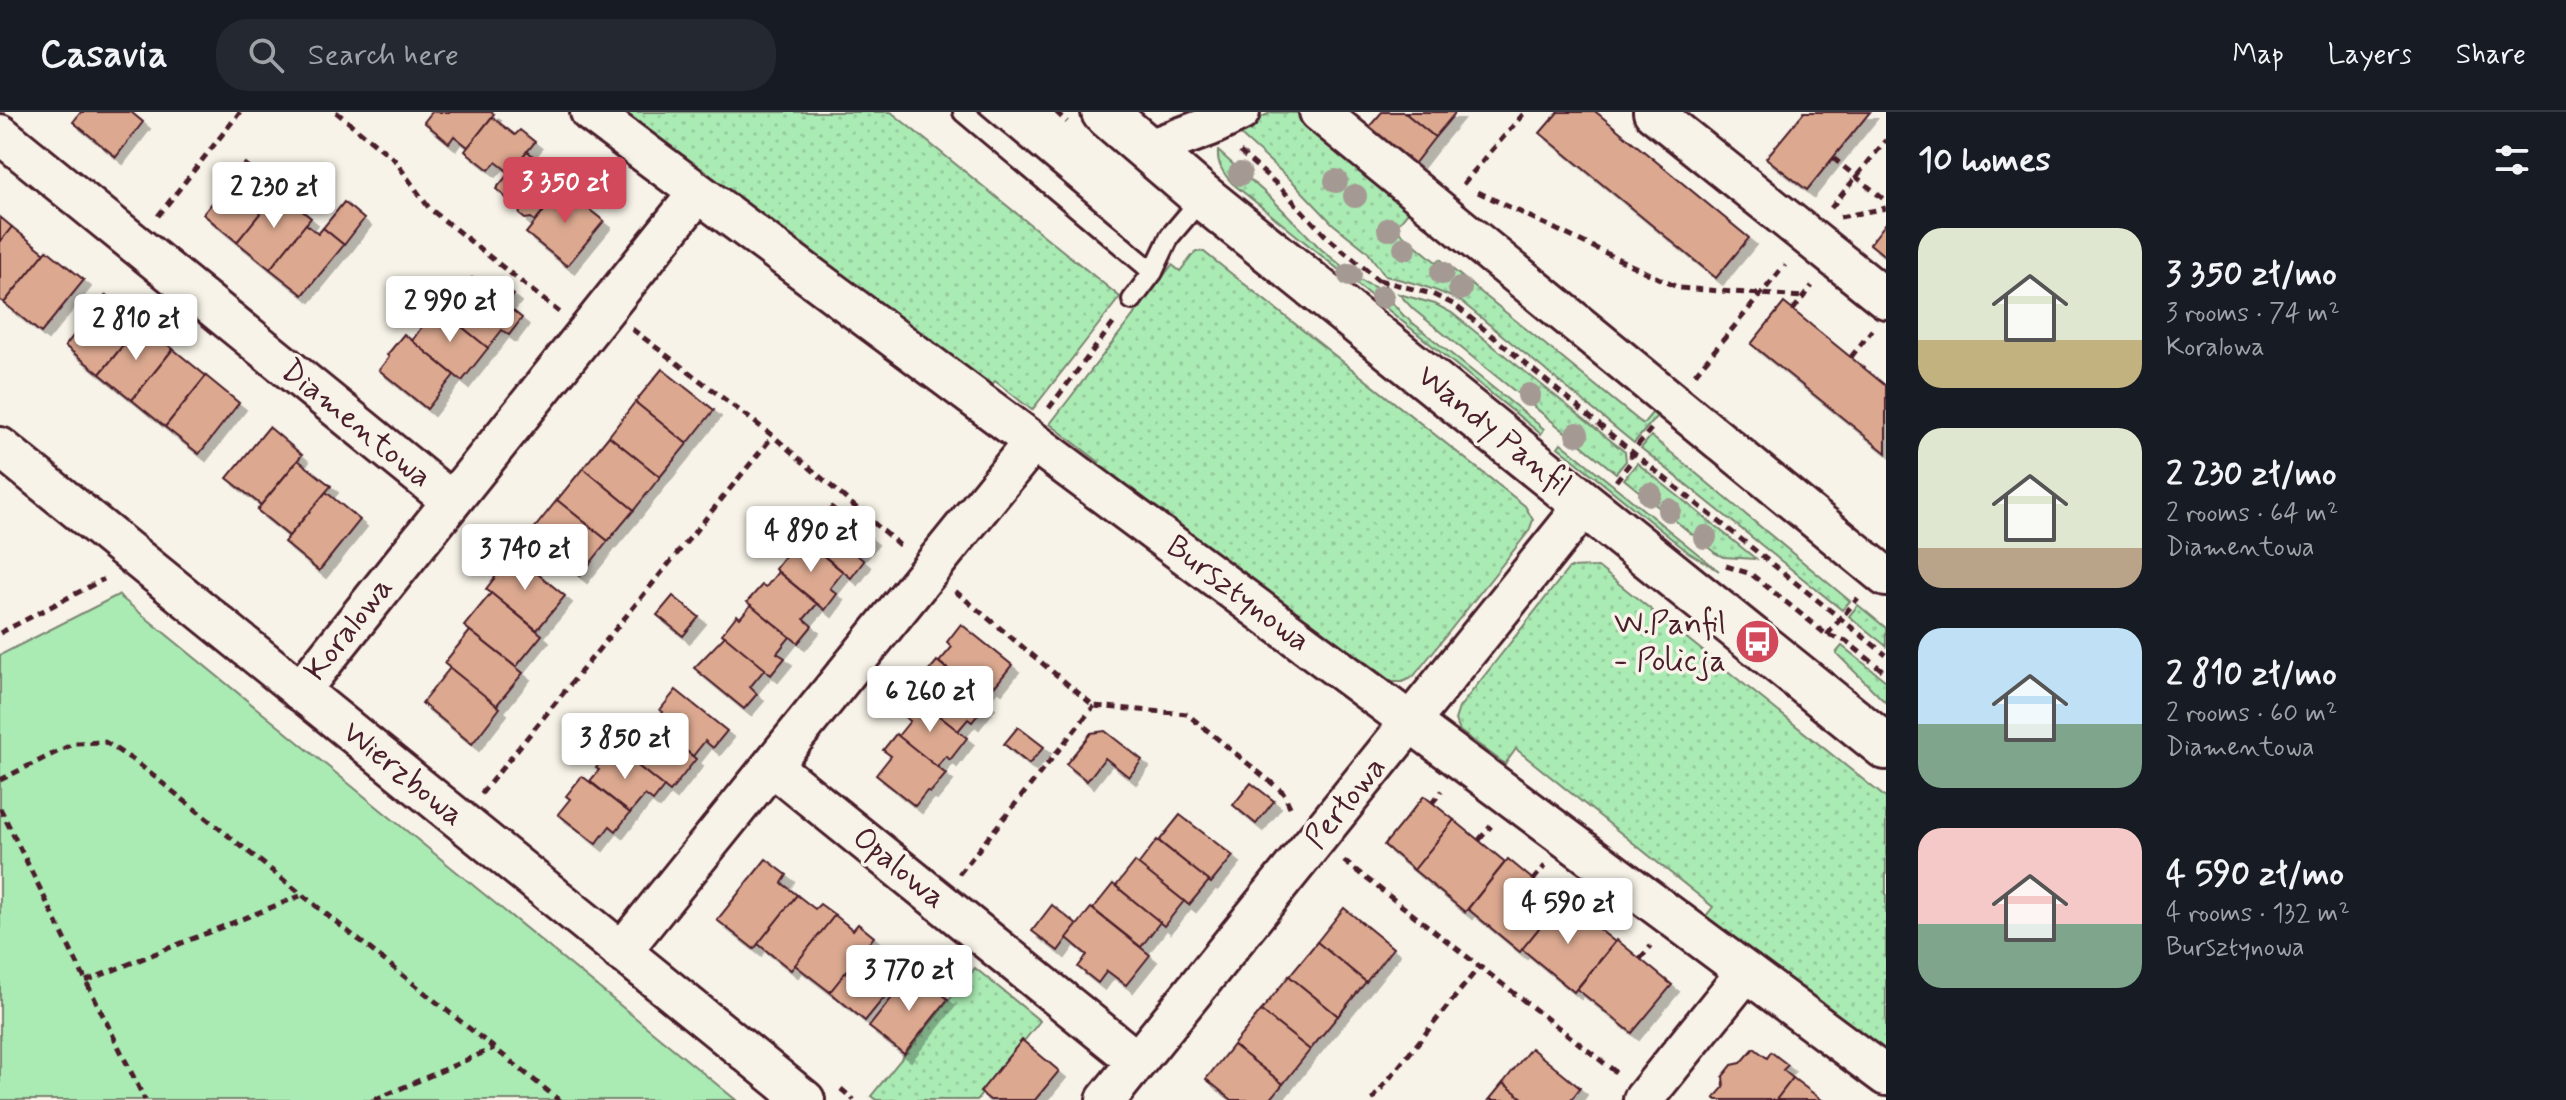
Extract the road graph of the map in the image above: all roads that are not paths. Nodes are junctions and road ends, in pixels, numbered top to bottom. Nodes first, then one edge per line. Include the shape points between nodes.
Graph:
1 (590, 112) edge
2 (963, 112) edge
3 (1104, 112) edge
4 (1319, 112) edge
5 (1653, 112) edge
6 (1226, 119) edge
7 (0, 134) edge
8 (1149, 149) junction
9 (698, 193) junction
10 (1203, 197) junction
11 (1153, 272) junction
12 (1132, 300) road end
13 (1880, 313) edge
14 (1040, 426) junction
15 (0, 447) edge
16 (1600, 493) junction
17 (451, 501) junction
18 (1886, 577) edge
19 (300, 691) junction
20 (1411, 723) junction
21 (1886, 747) edge
22 (772, 766) junction
23 (621, 952) junction
24 (1746, 972) junction
25 (1137, 1061) junction
26 (1886, 1076) edge
27 (1647, 1099) edge
28 (805, 1100) edge
29 (1106, 1100) edge

1 - 9 street, Bursztynowa
2 - 11 lane
3 - 8 street, Wandy Panfil
4 - 18 street via 1451,198 1673,401
5 - 13 street
6 - 8 street
7 - 17 street, Diamentowa
8 - 10 street, Wandy Panfil
9 - 14 street, Bursztynowa
9 - 17 street, Koralowa
10 - 11 lane via 1170,236
10 - 16 street, Wandy Panfil
11 - 12 lane
14 - 20 street, Bursztynowa
14 - 22 street
15 - 19 street, Wierzbowa
16 - 20 street, Perłowa
16 - 21 street, Wandy Panfil
17 - 19 street, Koralowa
19 - 23 street, Wierzbowa
20 - 24 street, Bursztynowa
20 - 25 street, Perłowa
22 - 23 street
22 - 25 street, Opalowa
23 - 28 street, Wierzbowa
24 - 26 street, Bursztynowa
24 - 27 street
25 - 29 street, Perłowa

